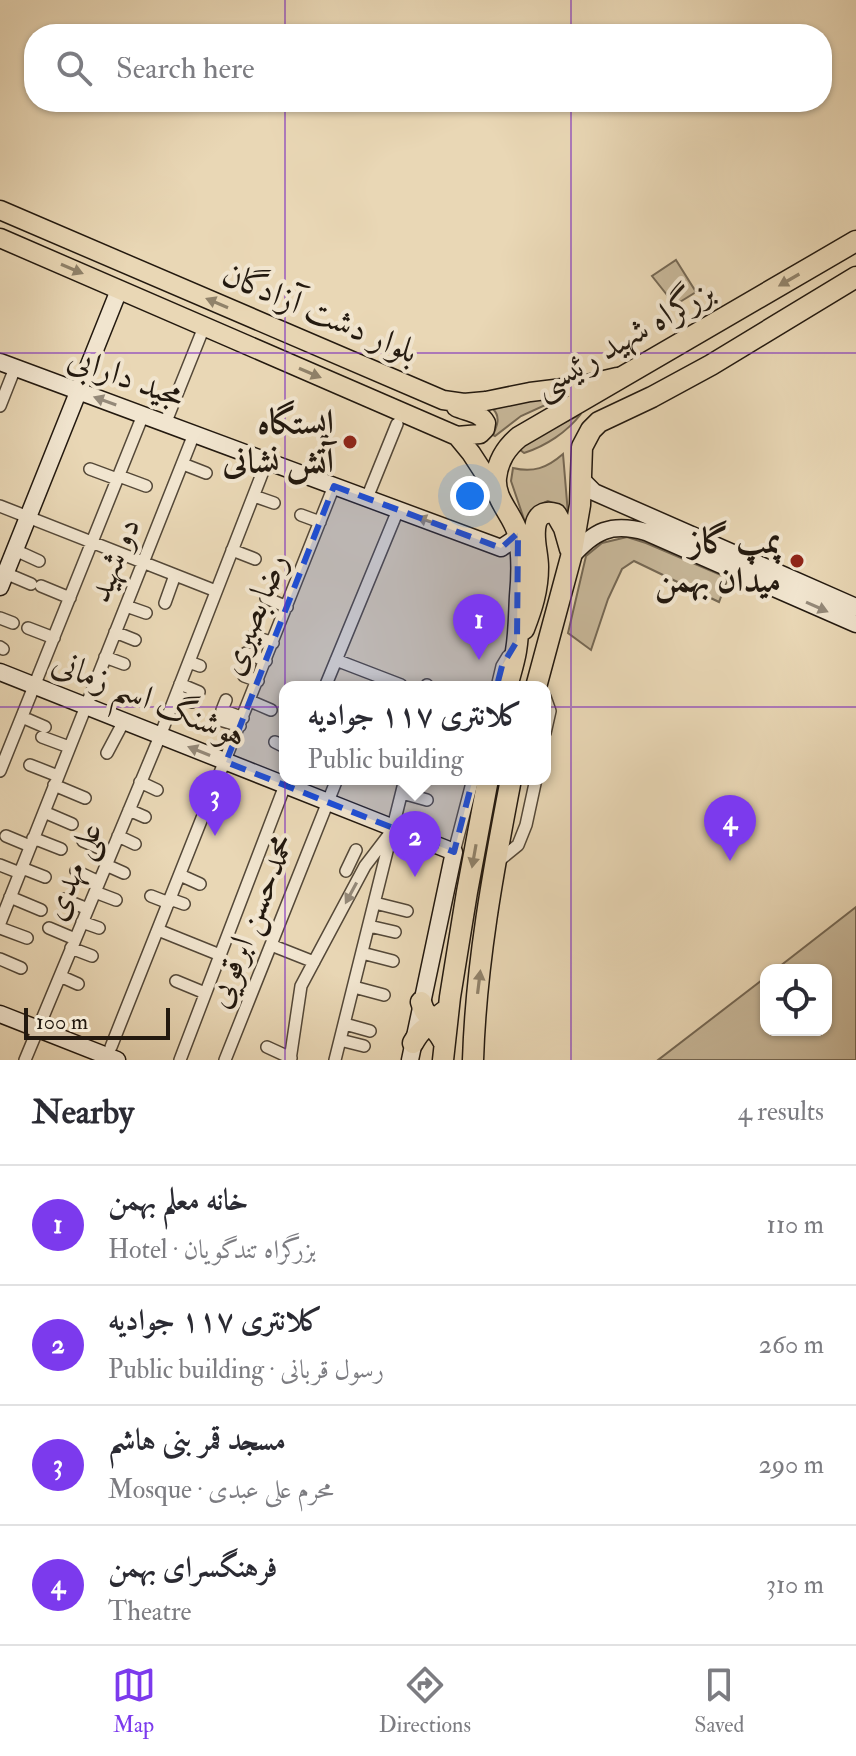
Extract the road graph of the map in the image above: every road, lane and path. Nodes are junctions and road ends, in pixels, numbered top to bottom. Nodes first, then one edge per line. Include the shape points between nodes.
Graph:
1 (0, 210) edge
2 (0, 238) edge
3 (856, 241) edge
4 (856, 277) edge
5 (119, 290) junction
6 (204, 327) junction
7 (743, 346) junction
8 (697, 357) dead end
9 (8, 365) edge
10 (627, 375) junction
11 (79, 392) junction
12 (443, 400) junction
13 (0, 406) edge
14 (143, 415) junction
15 (165, 424) junction
16 (397, 424) dead end
17 (194, 434) junction
18 (457, 436) junction
19 (267, 461) junction
20 (183, 464) junction
21 (90, 469) dead end
22 (206, 473) dead end
23 (118, 478) junction
24 (582, 480) junction
25 (146, 486) dead end
26 (334, 486) junction
27 (497, 493) junction
28 (254, 496) junction
29 (367, 498) junction
30 (274, 503) dead end
31 (0, 506) edge
32 (398, 510) junction
33 (301, 515) dead end
34 (28, 517) junction
35 (320, 522) junction
36 (518, 533) junction
37 (92, 542) junction
38 (15, 550) junction
39 (232, 550) junction
40 (571, 557) junction
41 (255, 559) dead end
42 (39, 561) dead end
43 (143, 562) junction
44 (175, 575) junction
45 (3, 580) edge
46 (216, 591) junction
47 (70, 598) junction
48 (266, 598) dead end
49 (165, 603) dead end
50 (126, 606) junction
51 (287, 607) junction
52 (856, 607) edge
53 (146, 613) dead end
54 (0, 618) edge
55 (13, 623) dead end
56 (856, 624) edge
57 (28, 628) dead end
58 (115, 632) junction
59 (253, 636) dead end
60 (54, 638) junction
61 (135, 640) dead end
62 (273, 643) junction
63 (517, 645) junction
64 (246, 653) dead end
65 (105, 657) junction
66 (336, 660) junction
67 (266, 661) junction
68 (124, 664) dead end
69 (0, 672) edge
70 (244, 676) dead end
71 (258, 681) junction
72 (328, 681) edge
73 (391, 681) edge
74 (498, 681) edge
75 (508, 681) edge
76 (539, 681) edge
77 (34, 686) junction
78 (178, 689) junction
79 (195, 697) dead end
80 (226, 700) dead end
81 (250, 701) junction
82 (85, 706) junction
83 (271, 710) dead end
84 (22, 717) junction
85 (220, 720) dead end
86 (124, 721) junction
87 (242, 722) junction
88 (160, 736) junction
89 (6, 741) edge
90 (69, 747) junction
91 (107, 753) dead end
92 (226, 762) junction
93 (30, 765) dead end
94 (0, 769) edge
95 (56, 780) junction
96 (279, 780) edge
97 (140, 782) junction
98 (285, 785) edge
99 (292, 785) edge
100 (335, 785) edge
101 (404, 785) edge
102 (471, 785) edge
103 (487, 785) edge
104 (510, 785) edge
105 (535, 785) edge
106 (157, 790) dead end
107 (402, 793) junction
108 (85, 798) dead end
109 (427, 800) dead end
110 (328, 802) junction
111 (129, 810) junction
112 (44, 812) junction
113 (145, 817) dead end
114 (72, 824) dead end
115 (394, 828) junction
116 (6, 836) dead end
117 (118, 836) junction
118 (83, 841) dead end
119 (32, 842) junction
120 (135, 844) dead end
121 (61, 849) dead end
122 (454, 852) junction
123 (111, 853) junction
124 (352, 860) dead end
125 (495, 864) junction
126 (0, 865) edge
127 (106, 865) junction
128 (365, 866) junction
129 (21, 870) junction
130 (76, 871) dead end
131 (124, 873) dead end
132 (180, 875) junction
133 (45, 877) dead end
134 (200, 884) dead end
135 (97, 887) junction
136 (151, 896) dead end
137 (10, 897) junction
138 (63, 899) dead end
139 (116, 900) dead end
140 (170, 901) junction
141 (375, 903) junction
142 (184, 904) dead end
143 (88, 909) junction
144 (41, 910) dead end
145 (407, 911) dead end
146 (82, 922) junction
147 (0, 925) edge
148 (369, 926) junction
149 (49, 928) dead end
150 (99, 928) dead end
151 (158, 930) junction
152 (395, 932) dead end
153 (27, 938) dead end
154 (73, 944) junction
155 (271, 945) junction
156 (362, 953) junction
157 (220, 955) junction
158 (92, 956) dead end
159 (0, 959) edge
160 (393, 961) dead end
161 (314, 962) junction
162 (21, 968) dead end
163 (60, 976) junction
164 (176, 981) dead end
165 (78, 984) dead end
166 (354, 987) junction
167 (205, 993) junction
168 (384, 995) dead end
169 (421, 1002) junction
170 (450, 1005) junction
171 (0, 1014) edge
172 (345, 1024) junction
173 (38, 1029) junction
174 (370, 1031) dead end
175 (340, 1040) junction
176 (364, 1046) dead end
177 (267, 1047) dead end
178 (411, 1052) edge
179 (444, 1052) edge
180 (114, 1053) edge
181 (291, 1059) edge
182 (25, 1060) edge
183 (180, 1060) edge
184 (225, 1060) edge
185 (335, 1060) edge
186 (473, 1060) edge

12 -> 1 main road, بلوار دشت آزادگان
2 -> 5 main road, بلوار دشت آزادگان
3 -> 10 highway, بزرگراه شهید رئیسی
4 - 7 highway, بزرگراه شهید رئیسی
5 - 6 main road, بلوار دشت آزادگان
5 - 11 street
6 - 15 street
6 -> 18 main road, بلوار دشت آزادگان
7 - 8 highway
7 - 24 highway, بزرگراه شهید رئیسی via 599,422 582,447
9 - 11 street, مجید دارابی
9 - 13 street
10 - 12 main road, بلوار دشت آزادگان via 486,401
10 - 27 highway, بزرگراه شهید رئیسی via 519,437 502,456
14 -> 11 street, مجید دارابی
11 - 34 street
12 - 18 main road via 480,415 486,423 480,434
14 - 15 street, مجید دارابی
14 - 23 street
15 - 17 street, مجید دارابی
16 - 29 street
17 - 19 street, مجید دارابی
17 - 20 street, دو شهید
18 - 27 main road
19 - 26 street, مجید دارابی
19 - 28 street, علی مهدی
20 - 22 street
20 - 43 street, دو شهید via 168,487
21 - 23 street
23 - 25 street
23 - 37 street
24 - 40 highway, بزرگراه شهید رئیسی
24 - 52 street via 594,492
26 - 29 street, مجید دارابی
26 - 35 street, رضا بصیری
27 - 36 highway
28 - 30 street
28 - 39 street, علی مهدی
29 - 32 street, مجید دارابی
31 - 34 street
36 -> 32 street, مجید دارابی via 501,548
32 - 66 street
33 - 35 street
34 - 37 street
34 - 38 street
35 - 51 street, رضا بصیری
36 - 63 highway via 522,570
37 - 43 street
37 - 47 street
38 - 42 street
38 - 45 street
39 - 41 street
39 - 46 street, علی مهدی
40 -> 56 street via 596,534 615,527 635,529
40 - 63 highway via 556,514 541,515 535,528 535,599
40 - 76 highway, بزرگراه شهید رئیسی
43 - 44 street
43 - 50 street, دو شهید
44 - 46 street
44 - 49 street
45 - 47 street
46 - 78 street, علی مهدی via 195,664
47 - 60 street
48 - 51 street
50 - 53 street
50 - 58 street, دو شهید
51 - 62 street, رضا بصیری
54 - 55 street
57 - 60 street
58 - 61 street
58 - 65 street, دو شهید
59 - 62 street
60 - 77 street
62 - 67 street, رضا بصیری
63 - 74 street
63 - 75 highway
64 - 67 street
65 - 68 street
65 - 82 street, دو شهید
66 - 72 street
66 - 73 street
67 - 71 street, رضا بصیری
69 - 77 street, هوشنگ اسم زمانی
70 - 71 street
71 - 81 street, رضا بصیری
77 - 82 street, هوشنگ اسم زمانی
77 - 84 street
78 - 79 street
78 - 88 street, علی مهدی
80 - 87 street via 222,710
81 - 83 street
81 - 87 street, رضا بصیری
82 - 86 street, هوشنگ اسم زمانی
82 - 90 street, دو شهید
84 - 89 street
84 - 90 street
85 - 87 street
86 - 88 street, هوشنگ اسم زمانی
86 - 91 street
87 - 92 street, رضا بصیری
92 -> 88 street, هوشنگ اسم زمانی
88 - 97 street, علی مهدی
89 - 94 street
90 - 95 street, دو شهید
92 - 96 street, هوشنگ اسم زمانی
92 - 132 street, رضا بصیری
93 - 95 street
95 - 108 street
95 - 112 street, دو شهید
97 - 106 street
97 - 111 street, علی مهدی
98 - 157 street
99 - 110 street, هوشنگ اسم زمانی
100 - 110 street, محمدحسن ابرقویی
101 - 107 street
102 - 122 street
103 -> 170 highway
104 - 125 highway
105 - 125 street via 518,845
107 - 109 street
107 - 115 street
110 - 115 street, هوشنگ اسم زمانی
110 - 155 street, محمدحسن ابرقویی
111 - 113 street
111 - 117 street, علی مهدی
112 - 114 street
112 - 119 street, دو شهید
115 - 122 street, هوشنگ اسم زمانی
115 - 128 street
115 - 141 street
116 - 119 street
117 - 120 street
117 - 123 street, علی مهدی
118 - 123 street
119 - 121 street
119 - 129 street, دو شهید
122 - 169 street
123 - 127 street, علی مهدی
124 - 128 street
186 -> 125 highway
126 - 129 street
127 - 131 street
127 - 135 street, علی مهدی
128 -> 161 street
129 - 133 street
129 - 137 street, دو شهید
130 - 135 street
132 - 134 street
132 - 140 street, رضا بصیری
135 - 139 street
135 - 143 street, علی مهدی
136 - 140 street
137 - 144 street
137 - 147 street, دو شهید
138 - 143 street
140 - 142 street
140 - 151 street, رضا بصیری
141 - 145 street
141 - 148 street
143 - 146 street, علی مهدی
146 - 150 street
146 - 154 street, علی مهدی
147 - 153 street
148 - 152 street
148 - 156 street
149 - 154 street
151 - 157 street
151 - 180 street, رضا بصیری
154 - 158 street
154 - 163 street, علی مهدی
155 - 161 street
155 - 184 street, محمدحسن ابرقویی
156 - 160 street
156 - 166 street
157 - 167 street
159 - 162 street
161 - 181 street via 299,992
163 - 165 street
163 - 173 street, علی مهدی
164 - 167 street
166 - 168 street
166 - 172 street
167 - 183 street
169 - 170 highway via 436,1018
169 - 178 street
170 - 179 highway
171 - 173 street
172 - 174 street
172 - 175 street
173 - 180 street
173 - 182 street, علی مهدی
175 - 176 street
175 - 185 street
177 - 181 street
178 - 179 highway via 419,1032 427,1027 438,1032

